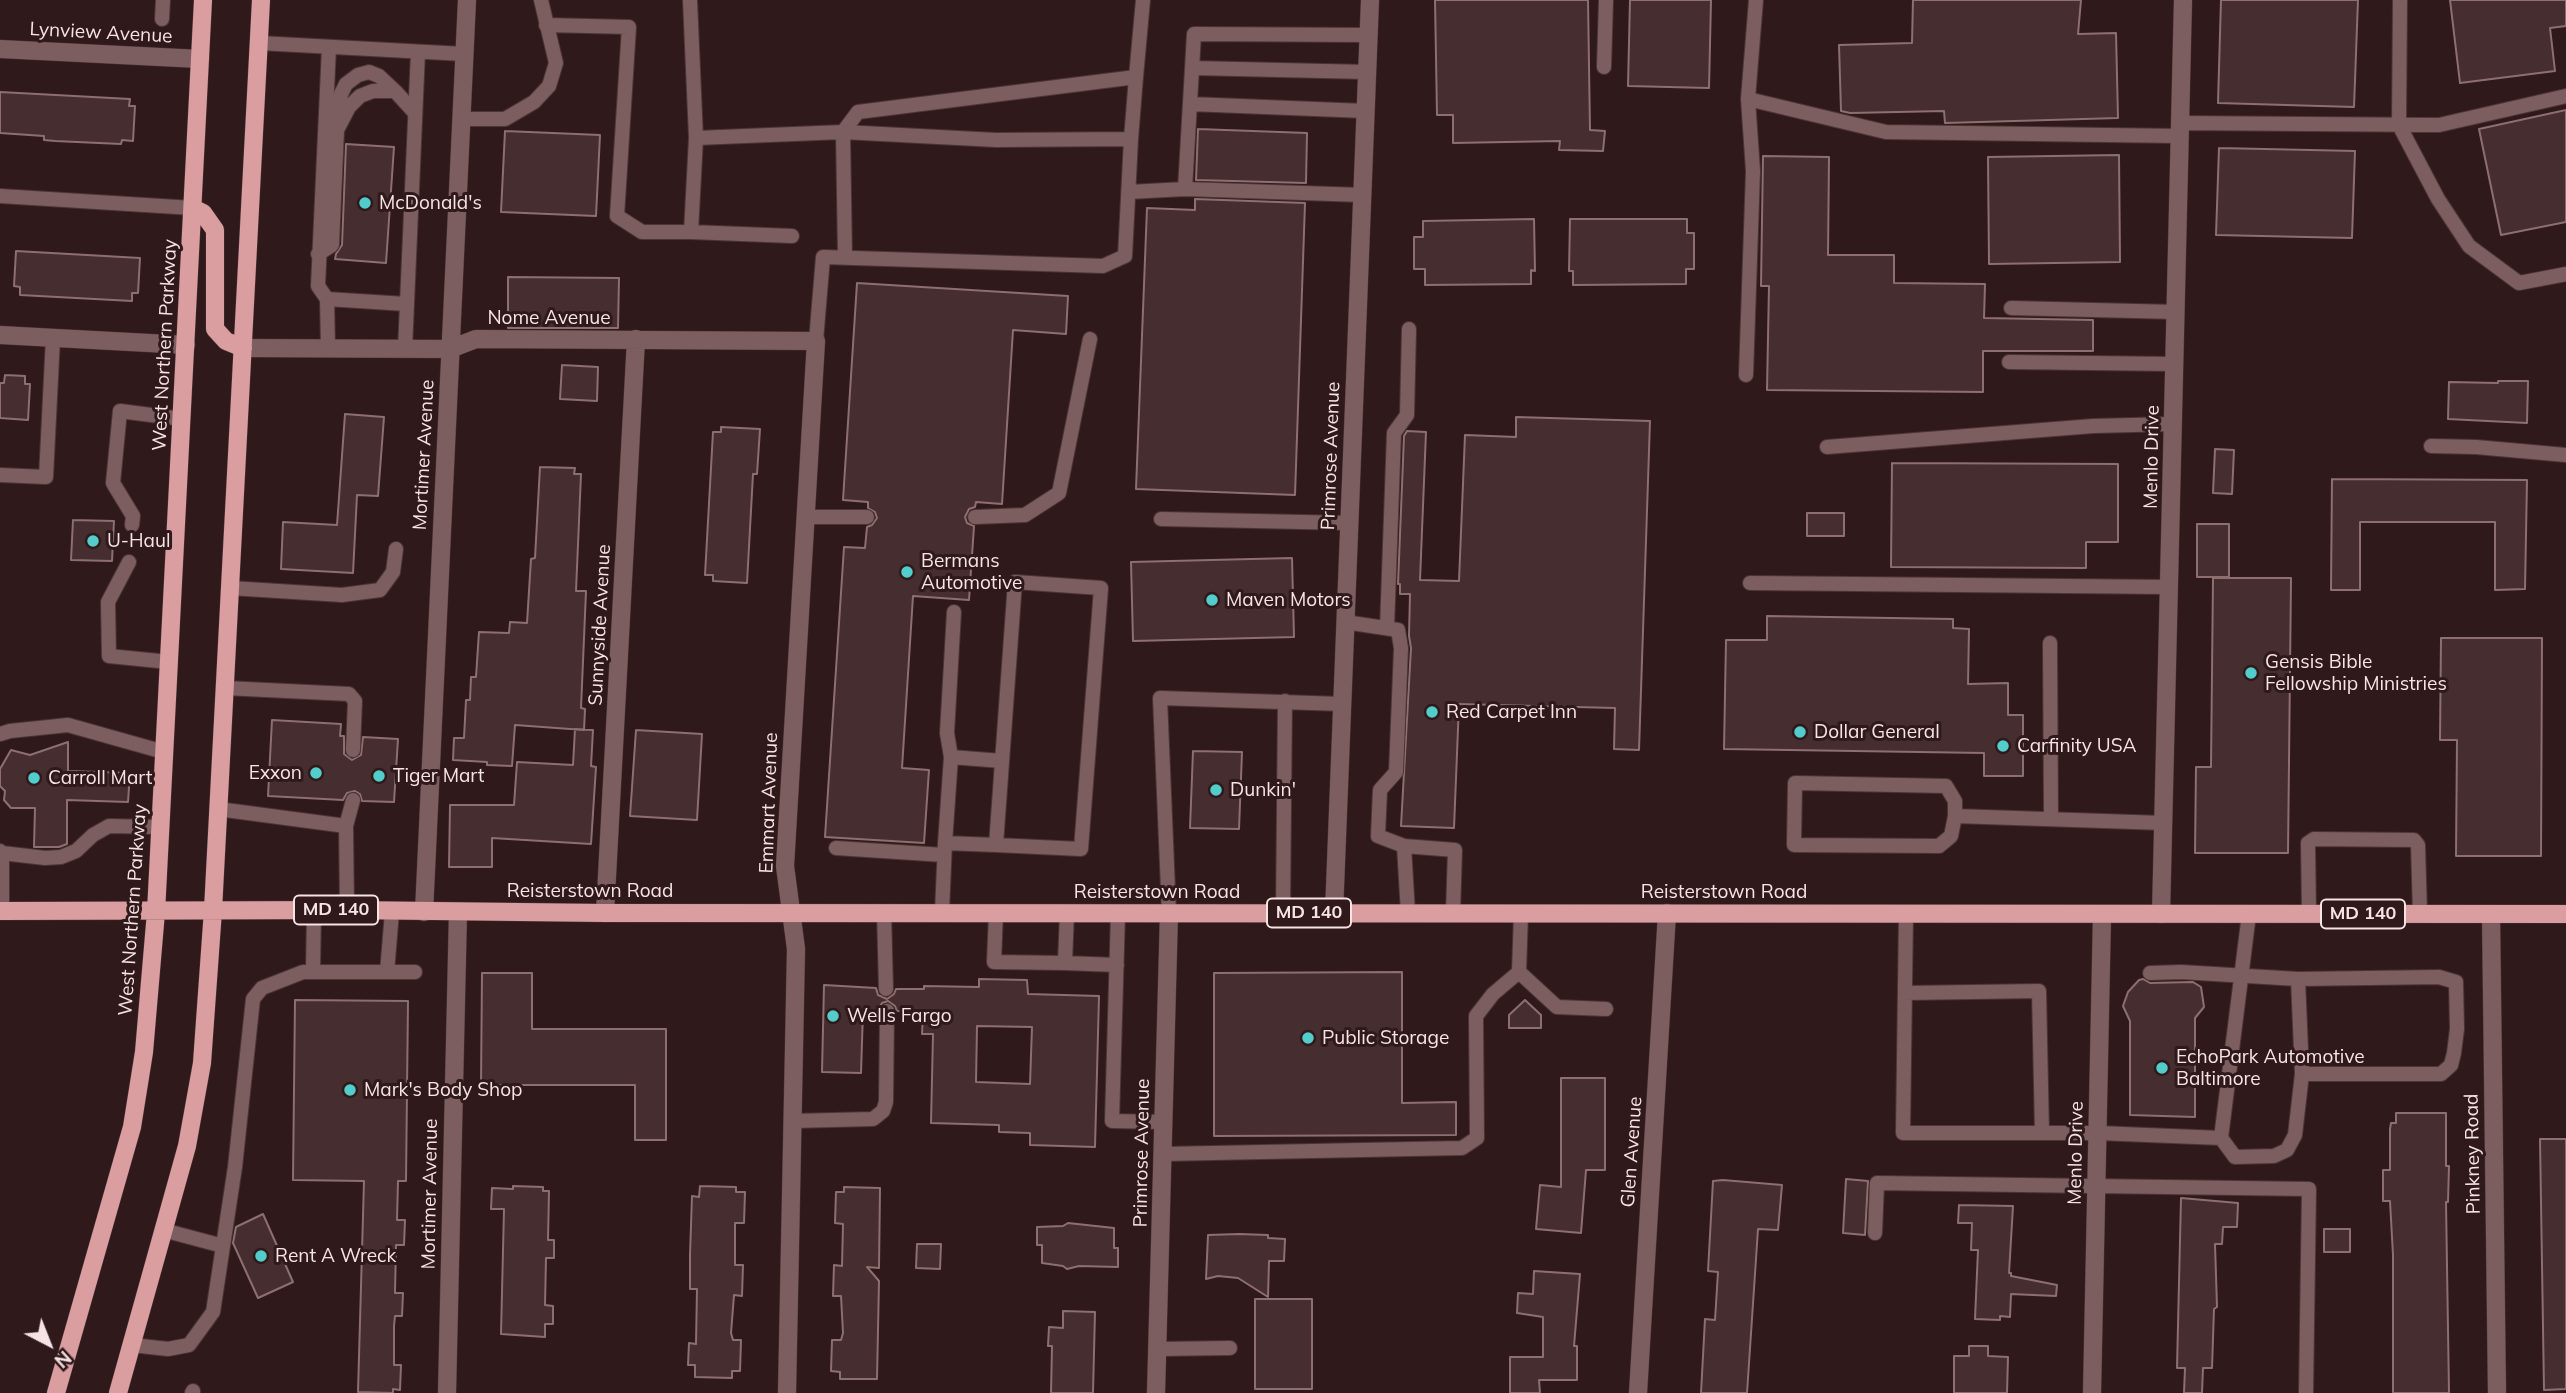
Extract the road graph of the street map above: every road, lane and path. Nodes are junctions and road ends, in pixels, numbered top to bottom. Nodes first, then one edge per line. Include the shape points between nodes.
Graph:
1 (163, 0) edge
2 (203, 0) edge
3 (261, 0) edge
4 (467, 0) edge
5 (541, 0) edge
6 (690, 0) edge
7 (1143, 0) edge
8 (1370, 0) edge
9 (1606, 0) edge
10 (1756, 0) edge
11 (2183, 0) edge
12 (2400, 0) edge
13 (162, 19) dead end
14 (546, 25) junction
15 (1368, 35) junction
16 (259, 43) junction
17 (329, 47) junction
18 (0, 49) edge
19 (418, 52) junction
20 (464, 54) junction
21 (201, 59) junction
22 (1604, 67) dead end
23 (1192, 68) junction
24 (1367, 72) junction
25 (1136, 77) junction
26 (2566, 96) edge
27 (1748, 99) junction
28 (1190, 104) junction
29 (1365, 111) junction
30 (415, 113) junction
31 (461, 119) junction
32 (2399, 125) junction
33 (2180, 130) junction
34 (843, 132) junction
35 (696, 138) junction
36 (1132, 139) junction
37 (1185, 189) junction
38 (1129, 192) junction
39 (1362, 195) junction
40 (0, 196) edge
41 (193, 208) junction
42 (691, 232) junction
43 (792, 236) dead end
44 (318, 254) junction
45 (845, 257) junction
46 (2566, 274) edge
47 (327, 299) junction
48 (406, 304) junction
49 (2011, 308) dead end
50 (2176, 312) junction
51 (1409, 329) dead end
52 (0, 335) edge
53 (53, 338) junction
54 (636, 338) junction
55 (1090, 338) dead end
56 (816, 341) junction
57 (186, 345) junction
58 (243, 348) junction
59 (328, 348) junction
60 (405, 349) junction
61 (450, 349) junction
62 (2008, 362) dead end
63 (2174, 364) junction
64 (1746, 375) dead end
65 (182, 419) junction
66 (2173, 424) junction
67 (2431, 446) dead end
68 (1827, 447) dead end
69 (2566, 455) edge
70 (0, 475) edge
71 (805, 517) junction
72 (867, 517) dead end
73 (975, 517) dead end
74 (1161, 519) dead end
75 (1349, 523) junction
76 (132, 525) dead end
77 (396, 549) dead end
78 (129, 562) dead end
79 (1750, 583) dead end
80 (2170, 587) junction
81 (230, 588) junction
82 (954, 612) dead end
83 (1345, 622) junction
84 (1387, 628) junction
85 (2050, 643) dead end
86 (169, 662) junction
87 (225, 688) junction
88 (1285, 701) junction
89 (1342, 704) junction
90 (0, 734) edge
91 (353, 750) dead end
92 (164, 751) junction
93 (951, 757) junction
94 (1003, 761) junction
95 (353, 800) dead end
96 (218, 809) junction
97 (1955, 816) junction
98 (2051, 819) junction
99 (2163, 823) junction
100 (346, 826) junction
101 (160, 827) junction
102 (996, 845) junction
103 (1404, 846) junction
104 (836, 848) dead end
105 (944, 849) junction
106 (1, 852) edge
107 (213, 910) junction
108 (347, 910) junction
109 (1, 911) edge
110 (314, 911) junction
111 (791, 911) junction
112 (156, 912) junction
113 (392, 912) junction
114 (424, 912) junction
115 (458, 912) junction
116 (884, 912) junction
117 (942, 912) junction
118 (996, 912) junction
119 (1067, 912) junction
120 (605, 913) junction
121 (1118, 913) junction
122 (1283, 913) junction
123 (1334, 913) junction
124 (1408, 913) junction
125 (1453, 913) junction
126 (1521, 913) junction
127 (1667, 913) junction
128 (1169, 914) junction
129 (1906, 914) junction
130 (2161, 914) junction
131 (2249, 914) junction
132 (2309, 914) junction
133 (2420, 914) junction
134 (2491, 914) junction
135 (2566, 914) edge
136 (2102, 915) junction
137 (1065, 963) junction
138 (1116, 965) junction
139 (313, 972) junction
140 (387, 972) junction
141 (415, 972) dead end
142 (1519, 972) junction
143 (2150, 973) dead end
144 (2241, 977) junction
145 (2298, 979) junction
146 (886, 989) dead end
147 (1905, 993) junction
148 (1606, 1009) dead end
149 (887, 1012) dead end
150 (2302, 1074) junction
151 (793, 1121) junction
152 (1164, 1122) junction
153 (2042, 1133) junction
154 (2098, 1133) junction
155 (2221, 1138) junction
156 (1163, 1154) junction
157 (2096, 1186) junction
158 (163, 1230) junction
159 (1875, 1233) dead end
160 (223, 1245) junction
161 (132, 1345) junction
162 (1230, 1348) dead end
163 (1158, 1349) junction
164 (56, 1393) edge
165 (118, 1393) edge
166 (447, 1393) edge
167 (786, 1393) edge
168 (1156, 1393) edge
169 (1638, 1393) edge
170 (2092, 1393) edge
171 (2306, 1393) edge
172 (2497, 1393) edge

1 - 13 lane
2 - 21 main road, West Northern Parkway
3 - 16 main road
4 - 20 street, Mortimer Avenue
5 - 14 lane
6 - 35 lane
7 - 25 lane
8 - 15 street, Primrose Avenue
9 - 22 lane
10 - 27 lane
11 - 33 street, Menlo Drive
12 - 32 lane
14 - 31 lane via 556,63 549,86 534,102 505,119
14 - 42 lane via 629,27 617,215 642,232
15 - 23 lane via 1194,34
15 - 24 street, Primrose Avenue
16 - 17 lane
16 - 58 main road
17 - 19 lane
17 - 44 lane
18 - 21 street, Lynview Avenue
19 - 20 lane
19 - 30 lane
20 - 31 street, Mortimer Avenue
21 - 41 main road, West Northern Parkway
23 - 24 lane
23 - 28 lane
24 - 29 street, Primrose Avenue
25 - 34 lane via 858,112
25 - 36 lane
26 - 32 lane via 2440,125
27 - 33 lane via 1886,132
27 - 64 lane via 1753,171
28 - 29 lane
28 - 37 lane
29 - 39 street, Primrose Avenue
30 - 44 lane via 395,91 373,91 349,107 337,130 332,245
30 - 48 lane
31 - 61 street, Mortimer Avenue
32 - 33 lane
32 - 46 lane via 2469,246 2519,283
33 - 50 street, Menlo Drive
34 - 35 lane
34 - 36 lane via 996,140
34 - 45 lane
35 - 42 lane
36 - 38 lane
37 - 38 lane
37 - 39 lane
38 - 45 lane via 1125,256 1103,266
39 - 75 street, Primrose Avenue
40 - 41 lane
41 - 57 main road, West Northern Parkway
41 - 58 main road via 203,213 215,230 215,329 226,341
42 - 43 lane
44 - 47 lane via 318,286
45 - 56 lane via 823,257
47 - 48 lane
47 - 59 lane
48 - 60 lane
49 - 50 lane
50 - 63 street, Menlo Drive
51 - 84 lane via 1407,415 1394,433
52 - 53 street
53 - 57 street
53 - 70 lane via 46,477
54 - 56 street, Nome Avenue
54 - 61 street, Nome Avenue via 476,339
54 - 120 street, Sunnyside Avenue
55 - 73 lane via 1059,493 1025,515
56 - 71 street, Emmart Avenue
57 - 65 main road, West Northern Parkway
58 - 59 street, Nome Avenue
58 - 81 main road
59 - 60 street, Nome Avenue
60 - 61 street, Nome Avenue
61 - 114 street, Mortimer Avenue
62 - 63 lane
63 - 66 street, Menlo Drive
65 - 76 lane via 120,411 113,484 133,516
65 - 86 main road, West Northern Parkway
66 - 68 lane
66 - 80 street, Menlo Drive
67 - 69 lane
71 - 72 lane
71 - 111 street, Emmart Avenue via 785,866
74 - 75 lane
75 - 83 street, Primrose Avenue
77 - 81 lane via 393,572 380,590 342,595
78 - 86 lane via 108,603 109,656
79 - 80 lane
80 - 99 street, Menlo Drive
81 - 87 main road
82 - 93 lane via 947,733
83 - 84 lane
83 - 89 street, Primrose Avenue
84 - 103 lane via 1398,630 1401,648 1396,772 1380,790 1378,836
85 - 98 lane
86 - 92 main road, West Northern Parkway
87 - 91 lane via 349,694 355,701
87 - 96 main road
88 - 89 lane
88 - 122 lane
88 - 128 lane via 1160,698
89 - 123 street, Primrose Avenue
90 - 92 lane via 68,725
92 - 101 main road, West Northern Parkway
93 - 94 lane
93 - 105 lane
94 - 102 lane
94 - 102 lane via 1015,582 1101,588 1081,849
95 - 100 lane
96 - 100 lane
96 - 107 main road
97 - 97 lane via 1951,836 1939,846 1794,845 1795,783 1946,786 1955,801
97 - 98 lane
98 - 99 lane
99 - 130 street, Menlo Drive
100 - 108 lane
101 - 106 lane via 108,826 61,857
101 - 112 main road, West Northern Parkway
102 - 105 lane
103 - 124 lane
103 - 125 lane via 1455,850
104 - 105 lane
105 - 117 lane
106 - 109 lane
107 - 110 main road, Reisterstown Road / MD 140
107 - 112 main road, Reisterstown Road / MD 140
107 - 158 main road via 196,1104
108 - 110 main road, Reisterstown Road / MD 140
108 - 113 main road, Reisterstown Road / MD 140
109 - 112 main road, Reisterstown Road / MD 140
110 - 139 lane
111 - 116 main road, Reisterstown Road / MD 140
111 - 120 main road, Reisterstown Road / MD 140
111 - 151 street, Emmart Avenue via 796,949
112 - 164 main road, West Northern Parkway via 144,1052 132,1127
113 - 114 main road, Reisterstown Road / MD 140
113 - 140 lane
114 - 115 main road, Reisterstown Road / MD 140
115 - 120 main road, Reisterstown Road / MD 140
115 - 166 street, Mortimer Avenue
116 - 117 main road, Reisterstown Road / MD 140
116 - 146 lane
117 - 118 main road, Reisterstown Road / MD 140
118 - 119 main road, Reisterstown Road / MD 140
118 - 137 lane via 994,961
119 - 121 main road, Reisterstown Road / MD 140
119 - 137 lane
121 - 128 main road, Reisterstown Road / MD 140
121 - 138 lane
122 - 123 main road, Reisterstown Road / MD 140
122 - 128 main road, Reisterstown Road / MD 140
123 - 124 main road, Reisterstown Road / MD 140
124 - 125 main road, Reisterstown Road / MD 140
125 - 126 main road, Reisterstown Road / MD 140
126 - 127 main road, Reisterstown Road / MD 140
126 - 142 lane
127 - 129 main road, Reisterstown Road / MD 140
127 - 169 street, Glen Avenue
128 - 152 street, Primrose Avenue
129 - 136 main road, Reisterstown Road / MD 140
129 - 147 lane
130 - 131 main road, Reisterstown Road / MD 140
130 - 136 main road, Reisterstown Road / MD 140
131 - 132 main road, Reisterstown Road / MD 140
131 - 144 lane
132 - 133 main road, Reisterstown Road / MD 140
132 - 133 lane via 2308,844 2314,839 2414,840 2418,845
133 - 134 main road, Reisterstown Road / MD 140
134 - 135 main road, Reisterstown Road / MD 140
134 - 172 street, Pinkney Road
136 - 154 street, Menlo Drive
137 - 138 lane
138 - 152 lane via 1112,1121
139 - 140 lane
139 - 160 lane via 262,988 253,999
140 - 141 lane
142 - 148 lane via 1557,1007
142 - 156 lane via 1476,1016 1478,1138 1462,1148
143 - 144 lane
144 - 145 lane
144 - 155 lane
145 - 150 lane
145 - 150 lane via 2439,976 2456,982 2454,1053 2451,1065 2441,1074
147 - 153 lane via 2039,991
147 - 153 lane via 1903,1133
149 - 151 lane via 883,1111 873,1119
150 - 155 lane via 2295,1135 2287,1150 2274,1156 2235,1157
151 - 167 street, Emmart Avenue
152 - 156 street, Primrose Avenue
153 - 154 lane
154 - 155 lane
154 - 157 street, Menlo Drive
156 - 163 street, Primrose Avenue
157 - 159 lane via 1877,1183
157 - 170 street, Menlo Drive
157 - 171 lane via 2309,1189
158 - 160 lane
158 - 161 main road
160 - 161 lane via 213,1312 189,1345 168,1349
161 - 165 main road
162 - 163 lane
163 - 168 street, Primrose Avenue

